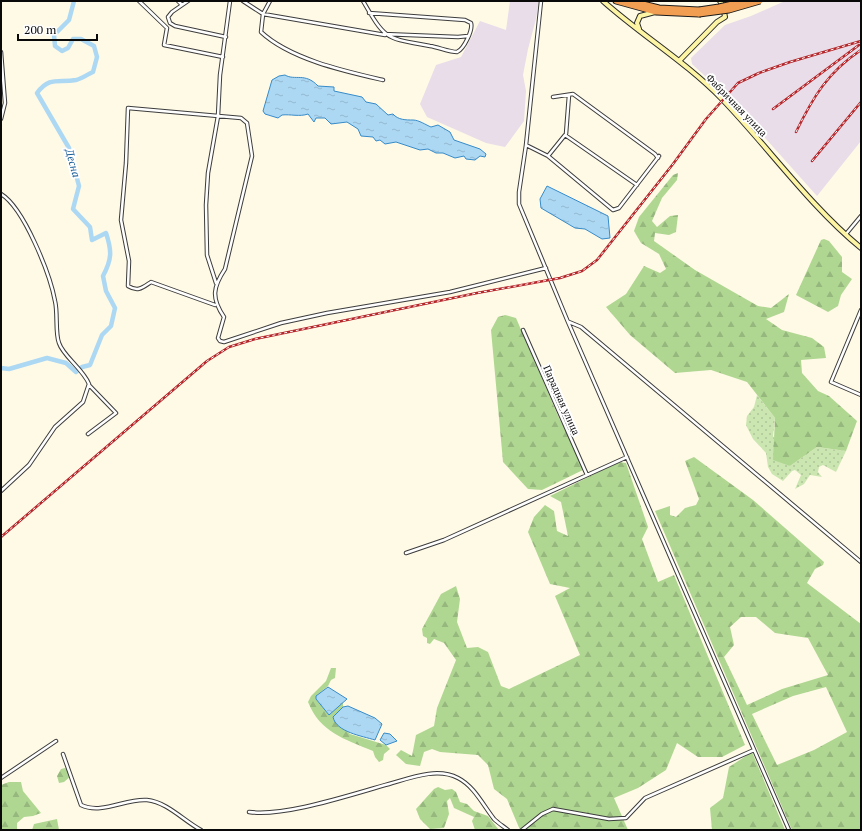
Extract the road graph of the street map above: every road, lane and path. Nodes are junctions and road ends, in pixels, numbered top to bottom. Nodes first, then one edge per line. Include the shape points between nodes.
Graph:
1 (139, 1) edge
2 (178, 1) edge
3 (188, 1) edge
4 (230, 1) edge
5 (243, 1) edge
6 (270, 1) edge
7 (363, 1) edge
8 (542, 1) edge
9 (603, 1) edge
10 (616, 1) edge
11 (630, 1) edge
12 (648, 1) edge
13 (720, 1) edge
14 (746, 1) edge
15 (760, 1) edge
16 (182, 5) junction
17 (658, 10) junction
18 (699, 12) junction
19 (369, 13) junction
20 (263, 14) junction
21 (642, 32) junction
22 (384, 34) junction
23 (468, 36) junction
24 (226, 37) junction
25 (1, 52) edge
26 (223, 57) junction
27 (679, 61) junction
28 (383, 80) dead end
29 (569, 95) junction
30 (553, 97) dead end
31 (218, 116) junction
32 (1, 119) edge
33 (566, 135) junction
34 (526, 145) junction
35 (548, 156) junction
36 (637, 185) junction
37 (1, 194) edge
38 (861, 216) edge
39 (846, 234) junction
40 (861, 248) edge
41 (546, 268) junction
42 (216, 283) junction
43 (215, 305) junction
44 (861, 310) edge
45 (859, 314) junction
46 (861, 318) edge
47 (568, 322) junction
48 (523, 330) dead end
49 (89, 384) junction
50 (861, 395) edge
51 (88, 434) dead end
52 (627, 457) junction
53 (587, 475) junction
54 (1, 490) edge
55 (406, 554) dead end
56 (861, 562) edge
57 (56, 741) dead end
58 (754, 750) junction
59 (63, 754) dead end
60 (1, 778) edge
61 (249, 812) dead end
62 (201, 830) edge
63 (508, 830) edge
64 (522, 830) edge
65 (789, 830) edge

1 - 26 street via 167,28 164,45
2 - 16 street
3 - 16 street
4 - 24 street
5 - 20 street
6 - 20 street
7 - 19 street
8 - 34 street
9 - 21 street, Фабричная улица
10 - 17 highway
11 - 17 highway
12 - 17 street
13 - 27 street via 725,17
14 - 18 highway, bridge
15 - 18 highway, bridge via 729,10
16 - 24 street via 169,15 172,25
17 - 18 highway
17 - 21 street via 642,14 639,18 638,26
19 - 22 street
19 - 23 street via 469,21 472,27
20 - 22 street
20 - 28 street via 261,32 273,43 332,68
21 - 27 street, Фабричная улица
22 - 23 street
22 - 23 street via 455,52 460,51
24 - 26 street
25 - 32 street via 5,103
26 - 31 street
27 - 39 street, Фабричная улица via 722,99
29 - 30 street
29 - 33 street
29 - 36 street via 573,94 659,157
31 - 42 street via 208,173 206,239 207,255
31 - 42 street via 246,120 252,156 225,269
31 - 43 street via 128,108 121,220 129,261 128,286 140,290 151,282
33 - 35 street
33 - 36 street
34 - 35 street
34 - 41 street via 518,192 519,204
35 - 36 street via 613,210 619,208
37 - 49 street via 9,201 27,228 45,265 55,301 58,342
38 - 39 street
39 - 40 street, Фабричная улица
41 - 43 street via 450,292 281,323 224,342 218,338 224,317
41 - 47 street
42 - 43 street
44 - 45 street
45 - 46 street
45 - 50 street via 831,382
47 - 52 street
47 - 56 street via 581,327
48 - 53 street, Парадная улица
49 - 51 street via 116,413
49 - 54 street via 82,402 55,427 28,465
52 - 53 street
52 - 58 street
53 - 55 street via 444,540
57 - 60 street
58 - 64 street via 645,798 626,818 609,819 553,809 542,814
58 - 65 street
59 - 62 street via 81,805 114,806 148,800 160,804
61 - 63 street via 272,812 303,806 416,777 445,774 465,783 493,817

